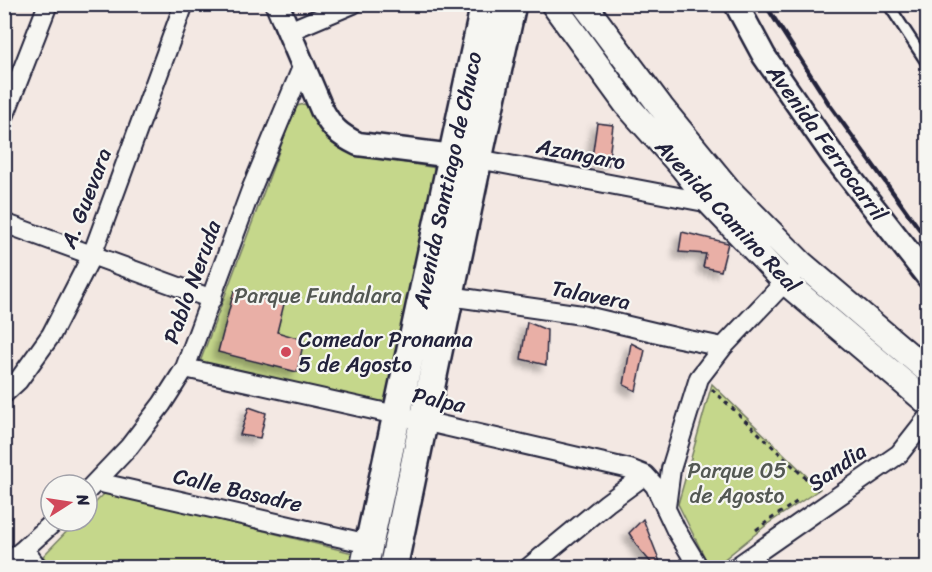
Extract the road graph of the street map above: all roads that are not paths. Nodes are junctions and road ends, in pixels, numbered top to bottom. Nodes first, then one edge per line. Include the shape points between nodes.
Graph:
1 (48, 4) edge
2 (184, 4) edge
3 (277, 4) edge
4 (353, 4) edge
5 (485, 4) edge
6 (512, 4) edge
7 (553, 4) edge
8 (584, 4) edge
9 (736, 4) edge
10 (888, 4) edge
11 (289, 31) junction
12 (303, 65) junction
13 (927, 65) edge
14 (4, 117) edge
15 (465, 157) junction
16 (710, 203) junction
17 (4, 223) edge
18 (92, 255) junction
19 (802, 264) junction
20 (927, 277) edge
21 (785, 282) junction
22 (449, 296) junction
23 (212, 299) junction
24 (723, 347) junction
25 (185, 368) junction
26 (927, 371) edge
27 (4, 394) edge
28 (927, 403) edge
29 (397, 416) junction
30 (927, 417) edge
31 (423, 421) junction
32 (645, 475) junction
33 (99, 479) edge
34 (99, 489) edge
35 (666, 507) junction
36 (42, 533) edge
37 (24, 549) junction
38 (366, 556) edge
39 (4, 565) edge
40 (38, 567) edge
41 (393, 567) edge
42 (528, 567) edge
43 (699, 567) edge
44 (735, 567) edge

1 - 14 street
2 - 18 street, A. Guevara
3 - 11 street
4 - 11 street
5 - 15 main road, Avenida Santiago de Chuco
6 - 15 main road, Avenida Santiago de Chuco
7 - 16 main road, Avenida Camino Real via 626,105
8 - 19 main road, Avenida Camino Real via 729,190
9 - 20 street, Avenida Ferrocarril via 764,56 834,157
10 - 13 lane
11 - 12 street
12 - 15 street via 330,125 343,136 358,144
12 - 23 street, Pablo Neruda via 251,190
15 - 16 street, Azangaro
15 - 22 main road, Avenida Santiago de Chuco
15 - 29 main road, Avenida Santiago de Chuco
16 - 21 main road, Avenida Camino Real
17 - 18 street
18 - 23 street
18 - 27 street, A. Guevara via 51,335
19 - 21 street
19 - 26 main road, Avenida Camino Real
21 - 24 street
21 - 28 main road, Avenida Camino Real
22 - 24 street, Talavera via 582,315
22 - 31 main road, Avenida Santiago de Chuco
23 - 25 street, Pablo Neruda
24 - 35 street via 699,378 671,469
25 - 29 street, Palpa
25 - 33 street, Pablo Neruda via 162,405
29 - 31 street, Palpa
29 - 38 main road, Avenida Santiago de Chuco
30 - 44 street, Sandia via 899,454
31 - 32 street, Palpa
31 - 41 main road, Avenida Santiago de Chuco
32 - 35 street via 656,486
32 - 42 street
34 - 38 street, Calle Basadre
35 - 43 street
36 - 37 street
37 - 39 street
37 - 40 street

